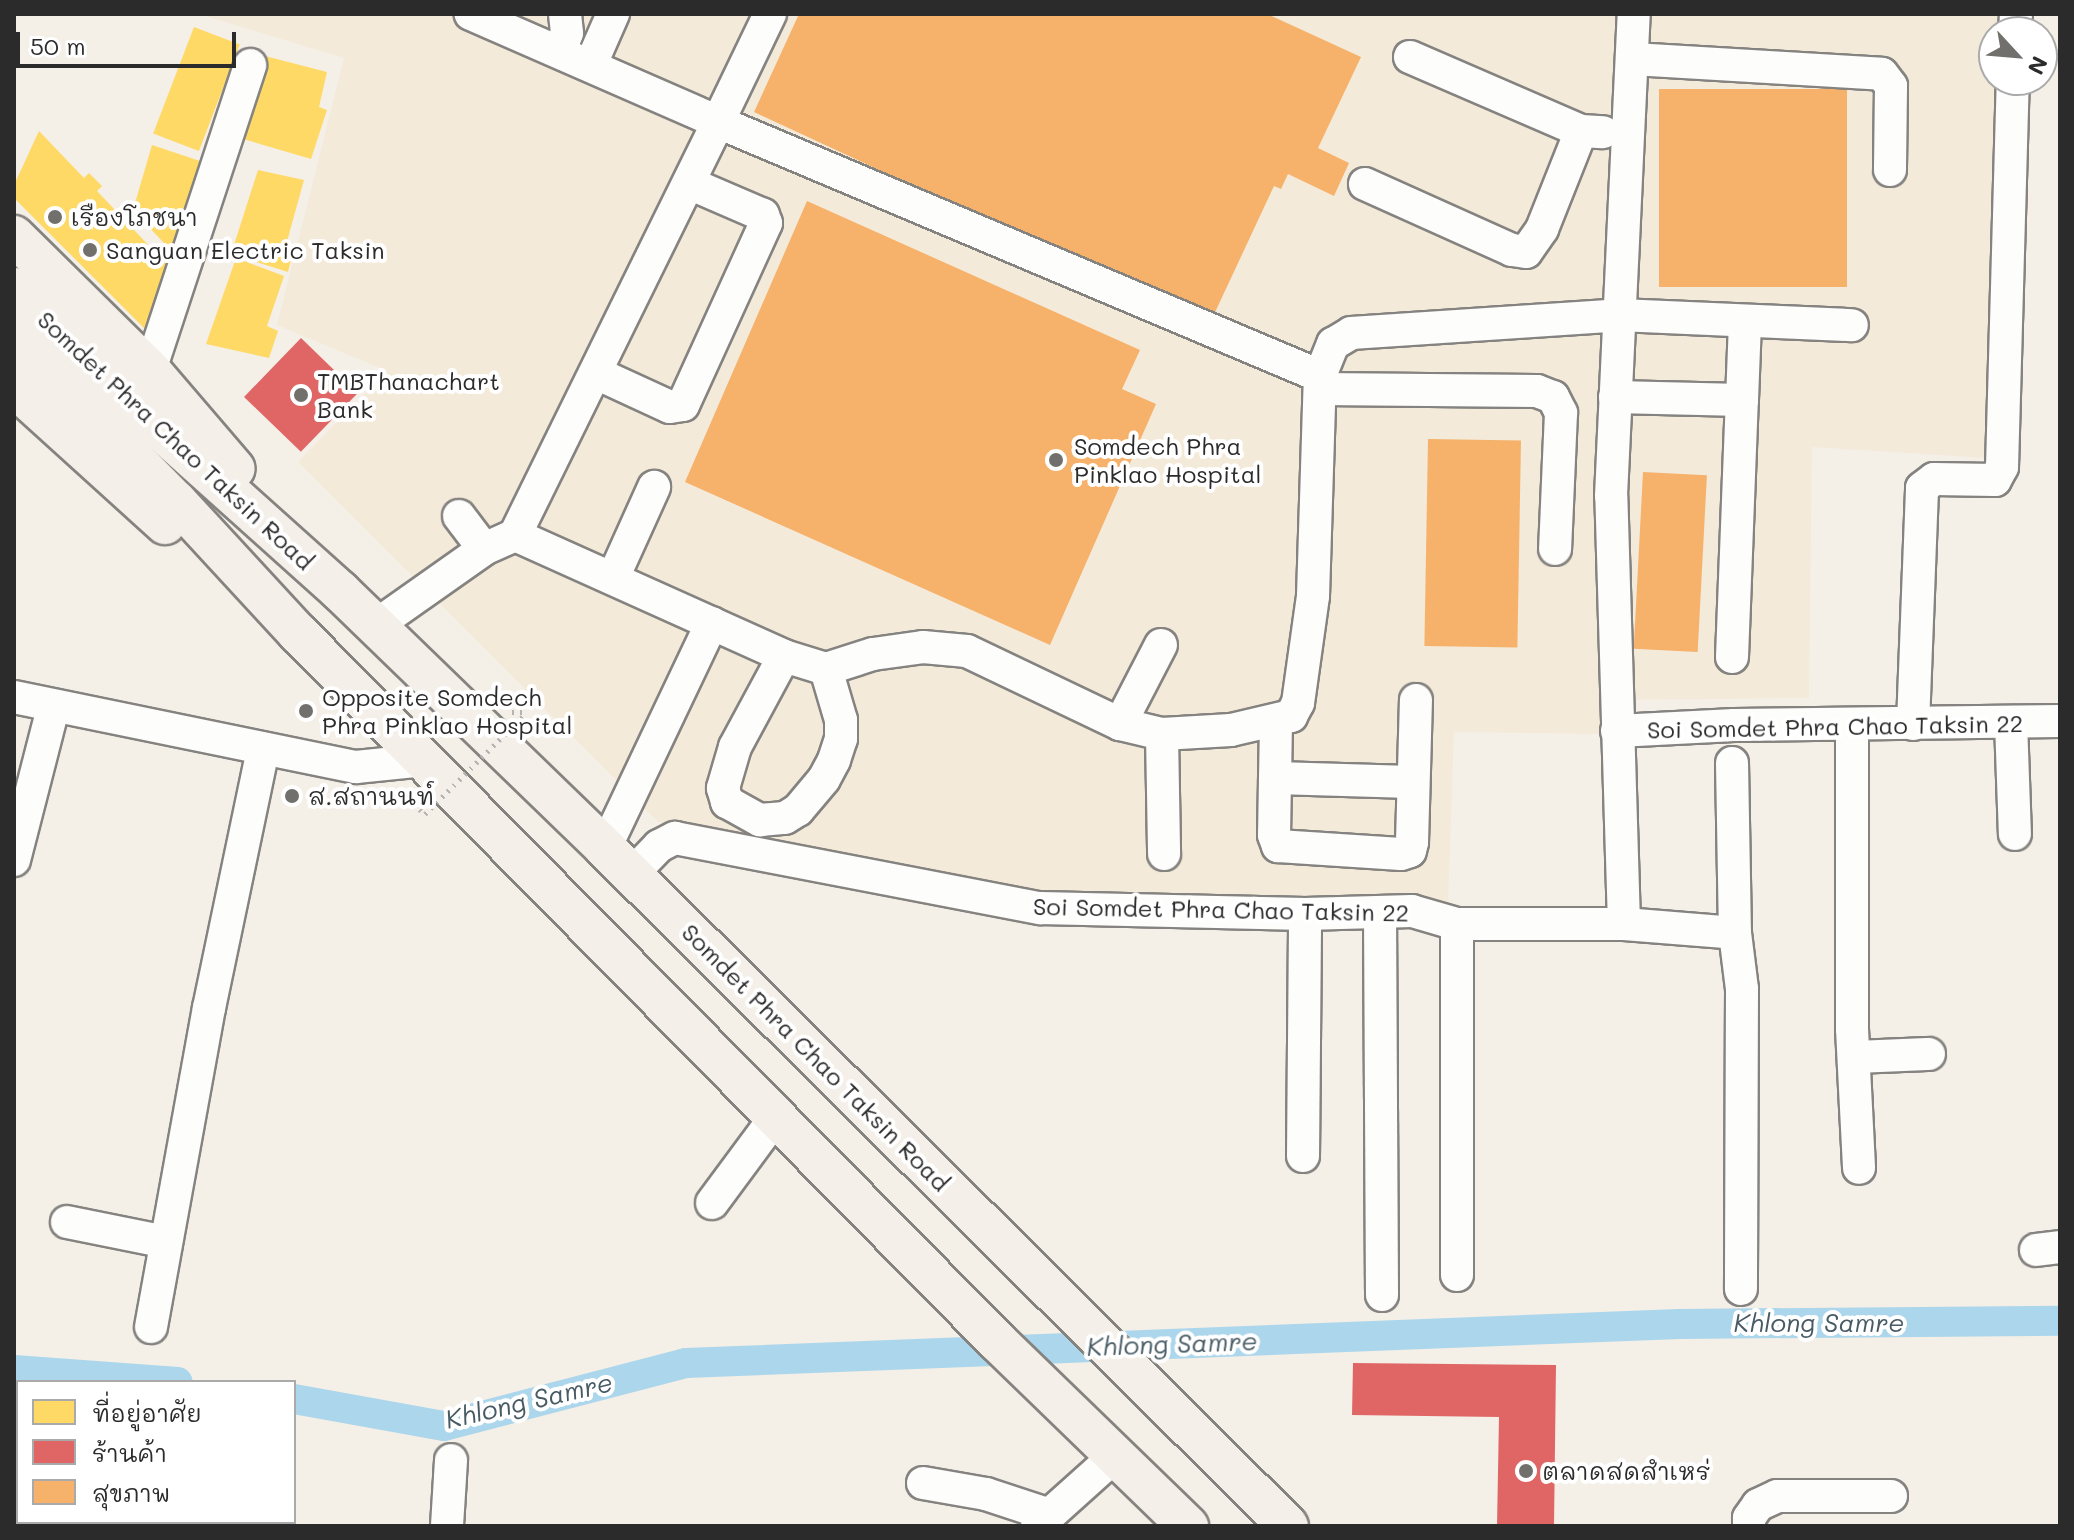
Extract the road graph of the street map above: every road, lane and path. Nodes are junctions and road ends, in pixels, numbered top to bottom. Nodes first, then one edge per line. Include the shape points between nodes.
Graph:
1 (471, 14) edge
2 (565, 14) edge
3 (613, 14) edge
4 (770, 14) edge
5 (1634, 14) edge
6 (560, 51) junction
7 (1410, 57) dead end
8 (1633, 59) junction
9 (591, 64) junction
10 (250, 65) dead end
11 (2013, 96) edge
12 (718, 122) junction
13 (1581, 131) junction
14 (1628, 133) junction
15 (1890, 170) dead end
16 (691, 184) junction
17 (1365, 184) dead end
18 (14, 236) edge
19 (14, 288) edge
20 (1619, 315) junction
21 (1745, 321) junction
22 (1852, 325) dead end
23 (14, 337) edge
24 (150, 370) junction
25 (596, 373) junction
26 (1320, 383) junction
27 (14, 387) edge
28 (1615, 397) junction
29 (1742, 400) junction
30 (654, 487) dead end
31 (459, 516) dead end
32 (515, 535) junction
33 (484, 549) junction
34 (1555, 549) dead end
35 (613, 578) junction
36 (340, 591) junction
37 (712, 623) junction
38 (375, 626) junction
39 (298, 633) junction
40 (1161, 645) dead end
41 (784, 656) junction
42 (1732, 657) dead end
43 (826, 669) junction
44 (14, 697) edge
45 (1416, 700) dead end
46 (53, 708) junction
47 (527, 712) dead end
48 (2060, 721) edge
49 (1276, 722) junction
50 (2011, 722) junction
51 (1120, 724) junction
52 (1913, 724) junction
53 (1852, 726) junction
54 (1617, 731) junction
55 (1162, 734) junction
56 (263, 749) junction
57 (425, 760) junction
58 (1732, 763) dead end
59 (1275, 778) junction
60 (1412, 782) junction
61 (425, 814) dead end
62 (2015, 834) dead end
63 (1164, 854) dead end
64 (14, 860) edge
65 (619, 861) junction
66 (1380, 912) junction
67 (1305, 914) junction
68 (1457, 924) junction
69 (1624, 924) junction
70 (1735, 933) junction
71 (1929, 1054) dead end
72 (1854, 1057) junction
73 (777, 1115) junction
74 (1303, 1156) dead end
75 (1859, 1168) dead end
76 (712, 1203) dead end
77 (67, 1222) dead end
78 (166, 1242) junction
79 (1457, 1275) dead end
80 (1741, 1289) dead end
81 (1382, 1295) dead end
82 (151, 1327) dead end
83 (1115, 1456) junction
84 (451, 1460) dead end
85 (923, 1483) dead end
86 (1891, 1496) dead end
87 (1042, 1520) edge
88 (447, 1526) edge
89 (1188, 1526) edge
90 (1288, 1526) edge
91 (1749, 1526) edge

1 - 6 street
2 - 6 street via 567,33
3 - 9 street
4 - 12 street
5 - 8 street
6 - 9 street
7 - 13 street
8 - 14 street
8 - 15 street via 1882,74 1891,86
9 - 12 street
10 - 24 street
11 - 52 street via 2002,467 1995,480 1934,479 1922,488
12 - 16 street
12 - 26 street
13 - 14 street
13 - 17 street via 1542,229 1526,252
14 - 20 street
16 - 25 street
16 - 25 street via 763,215 766,223 683,405 670,407
18 - 24 main road, Somdet Phra Chao Taksin Road
19 - 36 main road, Somdet Phra Chao Taksin Road via 146,417
20 - 21 street
20 - 26 street via 1351,333 1333,344
20 - 28 street
21 - 22 street
21 - 29 street
23 - 39 main road, Somdet Phra Chao Taksin Road
24 - 36 main road, Somdet Phra Chao Taksin Road
25 - 32 street
26 - 34 street via 1537,391 1553,397 1561,413
26 - 49 street via 1313,596 1304,681 1291,716
27 - 39 main road, Somdet Phra Chao Taksin Road via 150,511
28 - 29 street
28 - 54 street via 1611,496
29 - 42 street
30 - 35 street
31 - 33 street
32 - 33 street
32 - 35 street
33 - 38 street
35 - 37 street
36 - 38 main road, Somdet Phra Chao Taksin Road
37 - 41 street
37 - 65 street
38 - 65 main road, Somdet Phra Chao Taksin Road
39 - 57 main road, Somdet Phra Chao Taksin Road
40 - 51 street
41 - 43 street
41 - 43 street via 735,747 723,788 727,802 760,820 785,818 798,810 834,760 841,720
43 - 51 street via 873,654 923,647 967,651
44 - 46 street
45 - 60 street
46 - 56 street
46 - 64 street
47 - 61 path, bridge
48 - 50 street, Soi Somdet Phra Chao Taksin 22
49 - 55 street
49 - 59 street
50 - 52 street, Soi Somdet Phra Chao Taksin 22
50 - 62 street
51 - 55 street
52 - 53 street, Soi Somdet Phra Chao Taksin 22
53 - 54 street, Soi Somdet Phra Chao Taksin 22
53 - 72 street
54 - 69 street, Soi Somdet Phra Chao Taksin 22
55 - 63 street
56 - 57 street via 356,767
56 - 78 street
57 - 73 main road, Somdet Phra Chao Taksin Road
58 - 70 street
59 - 60 street
59 - 60 street via 1278,846 1401,854 1410,851 1412,842
65 - 67 street, Soi Somdet Phra Chao Taksin 22 via 675,838 1040,908
65 - 90 main road, Somdet Phra Chao Taksin Road
66 - 67 street, Soi Somdet Phra Chao Taksin 22
66 - 68 street, Soi Somdet Phra Chao Taksin 22 via 1412,911
66 - 81 street
67 - 74 street
68 - 69 street, Soi Somdet Phra Chao Taksin 22
68 - 79 street
69 - 70 street
70 - 80 street via 1742,989
71 - 72 street
72 - 75 street
73 - 76 street
73 - 83 main road, Somdet Phra Chao Taksin Road
77 - 78 street
78 - 82 street
83 - 87 street
83 - 89 main road, Somdet Phra Chao Taksin Road
84 - 88 street
85 - 87 street via 986,1494
86 - 91 street via 1777,1496 1758,1505

